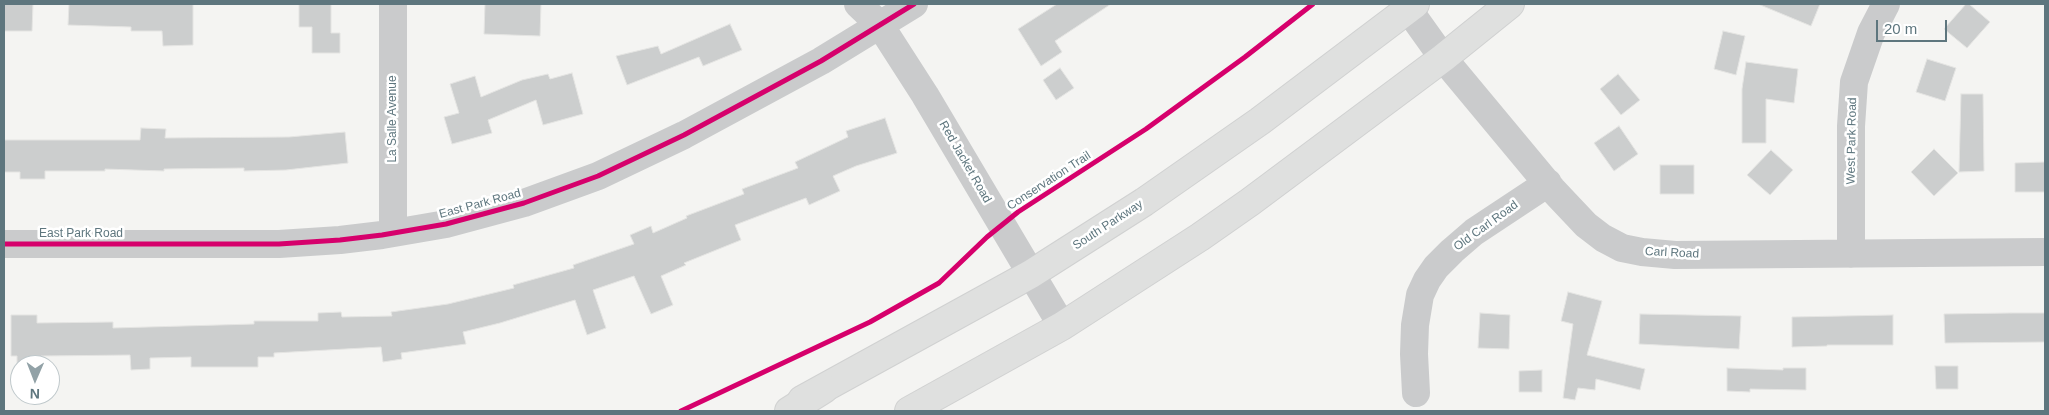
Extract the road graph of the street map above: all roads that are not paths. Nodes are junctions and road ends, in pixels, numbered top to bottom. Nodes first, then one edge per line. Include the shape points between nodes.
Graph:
1 (393, 4) edge
2 (858, 4) edge
3 (914, 4) edge
4 (1510, 4) edge
5 (1886, 4) edge
6 (1412, 6) edge
7 (880, 25) junction
8 (1443, 58) junction
9 (1548, 183) junction
10 (393, 233) junction
11 (4, 244) edge
12 (2045, 252) edge
13 (1851, 254) junction
14 (1031, 274) junction
15 (1062, 326) junction
16 (824, 389) junction
17 (1416, 393) dead end
18 (778, 411) edge
19 (789, 411) edge
20 (909, 411) edge

1 - 10 street, La Salle Avenue
2 - 7 street, Red Jacket Road
3 - 7 street, East Park Road
4 - 8 main road
5 - 13 street, West Park Road via 1871,33 1854,82
6 - 8 street, Carl Road
6 - 14 main road, South Parkway via 1260,121 1144,202
7 - 10 street, East Park Road via 821,61 684,135 598,176 524,203 446,224
7 - 14 street, Red Jacket Road via 926,95
8 - 9 street, Carl Road
8 - 15 main road via 1250,202
9 - 13 street, Carl Road via 1586,225 1622,248 1675,255
9 - 17 street, Old Carl Road via 1474,232 1452,250 1427,280 1420,295 1415,325
10 - 11 street, East Park Road via 279,244
12 - 13 street, Carl Road
14 - 15 street, Red Jacket Road
14 - 16 main road, South Parkway
15 - 20 main road
16 - 18 main road, South Parkway
16 - 19 main road

